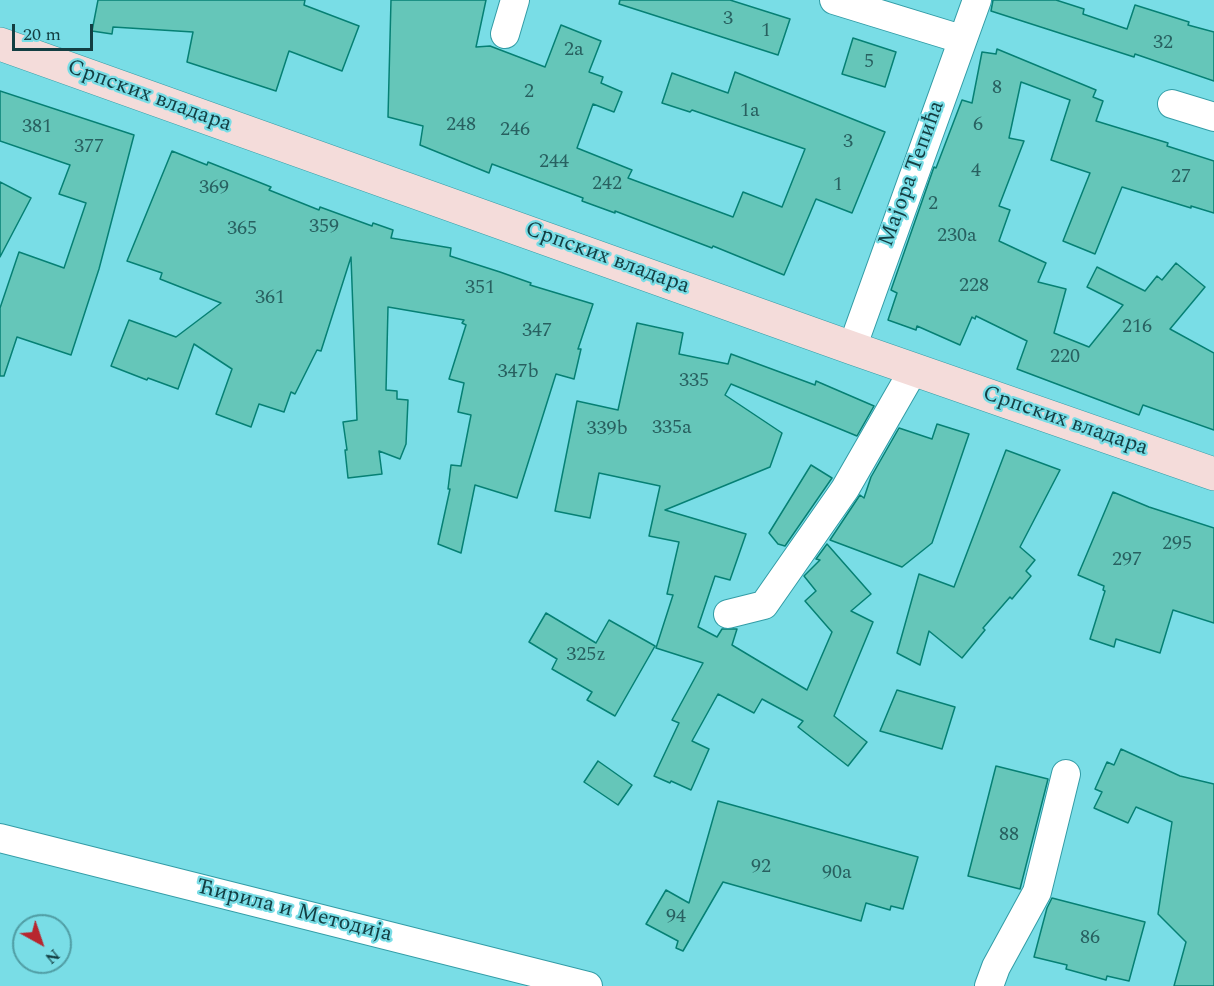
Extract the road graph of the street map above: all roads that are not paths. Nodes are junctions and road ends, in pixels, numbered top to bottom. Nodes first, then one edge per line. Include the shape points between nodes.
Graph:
1 (515, 0) edge
2 (834, 0) edge
3 (976, 0) edge
4 (505, 34) dead end
5 (962, 39) junction
6 (0, 44) edge
7 (1172, 104) dead end
8 (1214, 117) edge
9 (852, 348) junction
10 (914, 369) junction
11 (1214, 474) edge
12 (728, 614) dead end
13 (1066, 774) dead end
14 (0, 838) edge
15 (588, 986) edge
16 (989, 986) edge

1 - 4 street
2 - 5 street
3 - 5 street, Мајора Тепића
5 - 9 street, Мајора Тепића
6 - 9 main road, Српских владара
7 - 8 street
9 - 10 main road, Српских владара
10 - 11 main road, Српских владара
10 - 12 street via 845,489 764,605
13 - 16 street via 1037,892
14 - 15 street, Ћирила и Методија

